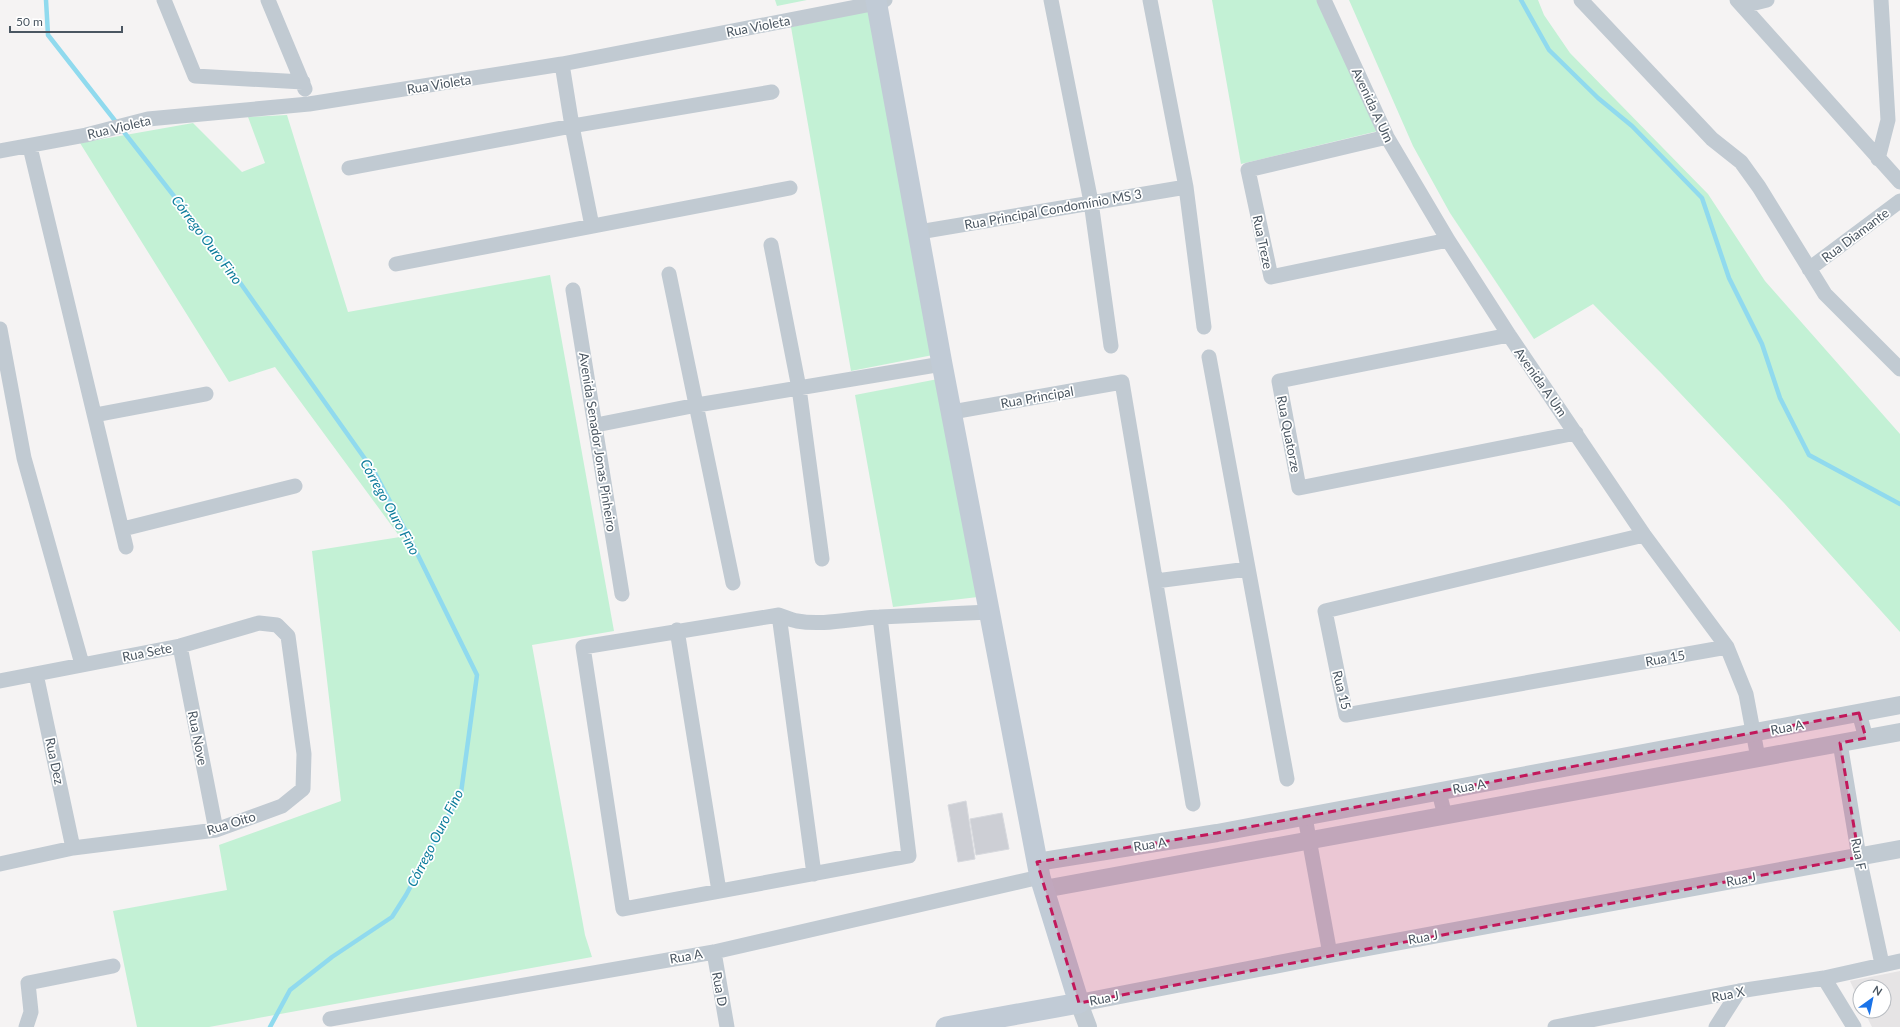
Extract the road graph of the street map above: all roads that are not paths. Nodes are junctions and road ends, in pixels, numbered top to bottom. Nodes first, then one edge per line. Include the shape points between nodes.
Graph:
1 (164, 0) edge
2 (268, 0) edge
3 (1051, 0) edge
4 (1150, 0) edge
5 (1324, 0) edge
6 (1581, 0) edge
7 (1767, 0) edge
8 (1882, 0) edge
9 (880, 1) edge
10 (1740, 3) edge
11 (562, 64) junction
12 (303, 82) junction
13 (772, 92) dead end
14 (309, 104) junction
15 (572, 126) junction
16 (1388, 137) junction
17 (30, 147) junction
18 (1, 148) edge
19 (1878, 159) junction
20 (349, 168) dead end
21 (1900, 182) edge
22 (1186, 187) junction
23 (790, 188) dead end
24 (1900, 201) edge
25 (1091, 202) junction
26 (592, 226) junction
27 (919, 232) junction
28 (1448, 240) junction
29 (771, 245) dead end
30 (396, 264) dead end
31 (1810, 269) junction
32 (669, 274) dead end
33 (573, 290) dead end
34 (1204, 327) dead end
35 (0, 332) edge
36 (1509, 335) junction
37 (1111, 346) dead end
38 (1209, 357) dead end
39 (942, 364) junction
40 (1900, 369) edge
41 (799, 388) junction
42 (206, 394) dead end
43 (697, 405) junction
44 (952, 412) junction
45 (95, 415) junction
46 (596, 425) junction
47 (1576, 433) junction
48 (295, 486) dead end
49 (123, 529) junction
50 (1644, 534) junction
51 (126, 547) dead end
52 (822, 559) dead end
53 (1248, 569) junction
54 (1156, 580) junction
55 (733, 583) dead end
56 (622, 594) dead end
57 (990, 612) junction
58 (779, 615) junction
59 (880, 617) junction
60 (678, 630) junction
61 (288, 636) joint
62 (180, 646) junction
63 (1726, 647) junction
64 (82, 664) junction
65 (36, 674) junction
66 (0, 681) edge
67 (1900, 706) edge
68 (1859, 713) junction
69 (1900, 732) edge
70 (1753, 733) junction
71 (1866, 738) junction
72 (1840, 743) junction
73 (1758, 758) junction
74 (1287, 779) dead end
75 (1439, 792) junction
76 (1193, 804) dead end
77 (1445, 816) junction
78 (1305, 817) junction
79 (216, 830) junction
80 (1309, 840) junction
81 (73, 848) junction
82 (1900, 849) edge
83 (1858, 857) junction
84 (0, 864) edge
85 (814, 874) junction
86 (1040, 876) junction
87 (720, 891) junction
88 (714, 952) junction
89 (1330, 954) junction
90 (1900, 961) edge
91 (1882, 964) junction
92 (113, 966) dead end
93 (1824, 978) junction
94 (1739, 991) junction
95 (1079, 1002) junction
96 (330, 1019) dead end
97 (1589, 1024) edge
98 (1853, 1026) edge
99 (26, 1027) edge
100 (727, 1027) edge
101 (946, 1027) edge
102 (1088, 1027) edge
103 (1556, 1027) edge
104 (1716, 1027) edge

1 - 12 street via 195,76
2 - 12 street
3 - 25 street
4 - 22 street
5 - 16 street, Avenida A Um
6 - 31 street via 1712,140 1741,162
7 - 10 street
8 - 19 street via 1888,120
9 - 11 street, Rua Violeta
9 - 27 main road
10 - 19 street
11 - 14 street, Rua Violeta
11 - 15 street
12 - 14 street
13 - 15 street
14 - 17 street, Rua Violeta via 148,119
15 - 20 street
15 - 26 street
16 - 28 street, Avenida A Um
16 - 28 street, Rua Treze via 1248,170 1271,277
17 - 18 street, Rua Violeta
17 - 45 street
19 - 21 street
22 - 25 street, Rua Principal Condomínio MS 3
22 - 34 street
23 - 26 street
24 - 31 street, Rua Diamante
25 - 27 street, Rua Principal Condomínio MS 3
25 - 37 street
26 - 30 street
27 - 39 main road
28 - 36 street, Avenida A Um
29 - 41 street
31 - 40 street via 1825,294
32 - 43 street
33 - 46 street, Avenida Senador Jonas Pinheiro
35 - 64 street via 24,458
36 - 47 street, Avenida A Um
36 - 47 street, Rua Quatorze via 1279,381 1299,488
38 - 53 street
39 - 41 street
39 - 44 main road
41 - 43 street
41 - 52 street
42 - 45 street
43 - 46 street
43 - 55 street
44 - 54 street, Rua Principal via 1122,382
44 - 57 main road
45 - 49 street
46 - 56 street, Avenida Senador Jonas Pinheiro
47 - 50 street, Avenida A Um
48 - 49 street
49 - 51 street
50 - 63 street, Avenida A Um
50 - 63 street, Rua 15 via 1325,611 1346,715
53 - 54 street
53 - 74 street
54 - 76 street
57 - 59 street
57 - 86 main road
58 - 59 street via 797,621 819,622
58 - 60 street
58 - 85 street
59 - 85 street via 910,856
60 - 87 street
60 - 87 street via 583,647 623,909
61 - 62 street, Rua Sete via 277,625 260,623
61 - 79 street, Rua Oito via 304,754 303,789 282,806
62 - 64 street, Rua Sete
62 - 79 street, Rua Nove
63 - 70 street, Avenida A Um via 1746,694
64 - 65 street, Rua Sete
65 - 66 street, Rua Sete
65 - 81 street, Rua Dez
67 - 68 street, Rua A
68 - 70 street, Rua A
68 - 71 street
69 - 71 street, Rua A
70 - 73 street, Avenida A Um
70 - 75 street, Rua A
71 - 72 street, Rua A
72 - 73 street, Rua A
72 - 83 street, Rua F
73 - 77 street, Rua A
75 - 77 street
75 - 78 street, Rua A
77 - 80 street, Rua A
78 - 80 street
78 - 86 street, Rua A via 1217,834
79 - 81 street, Rua Oito
80 - 86 street, Rua A
80 - 89 street
81 - 84 street, Rua Oito
82 - 83 street, Rua J
83 - 89 street, Rua J
83 - 91 street, Rua F
85 - 87 street
86 - 88 street, Rua A
86 - 95 main road
88 - 96 street, Rua A
88 - 100 street, Rua D
89 - 95 street, Rua J
90 - 91 street, Rua X
91 - 93 street, Rua X
92 - 99 street via 28,983 32,1012
93 - 94 street, Rua X
93 - 98 street
94 - 97 street, Rua X
94 - 104 street
95 - 101 main road, Rua J
95 - 102 street
97 - 103 street, Rua X

